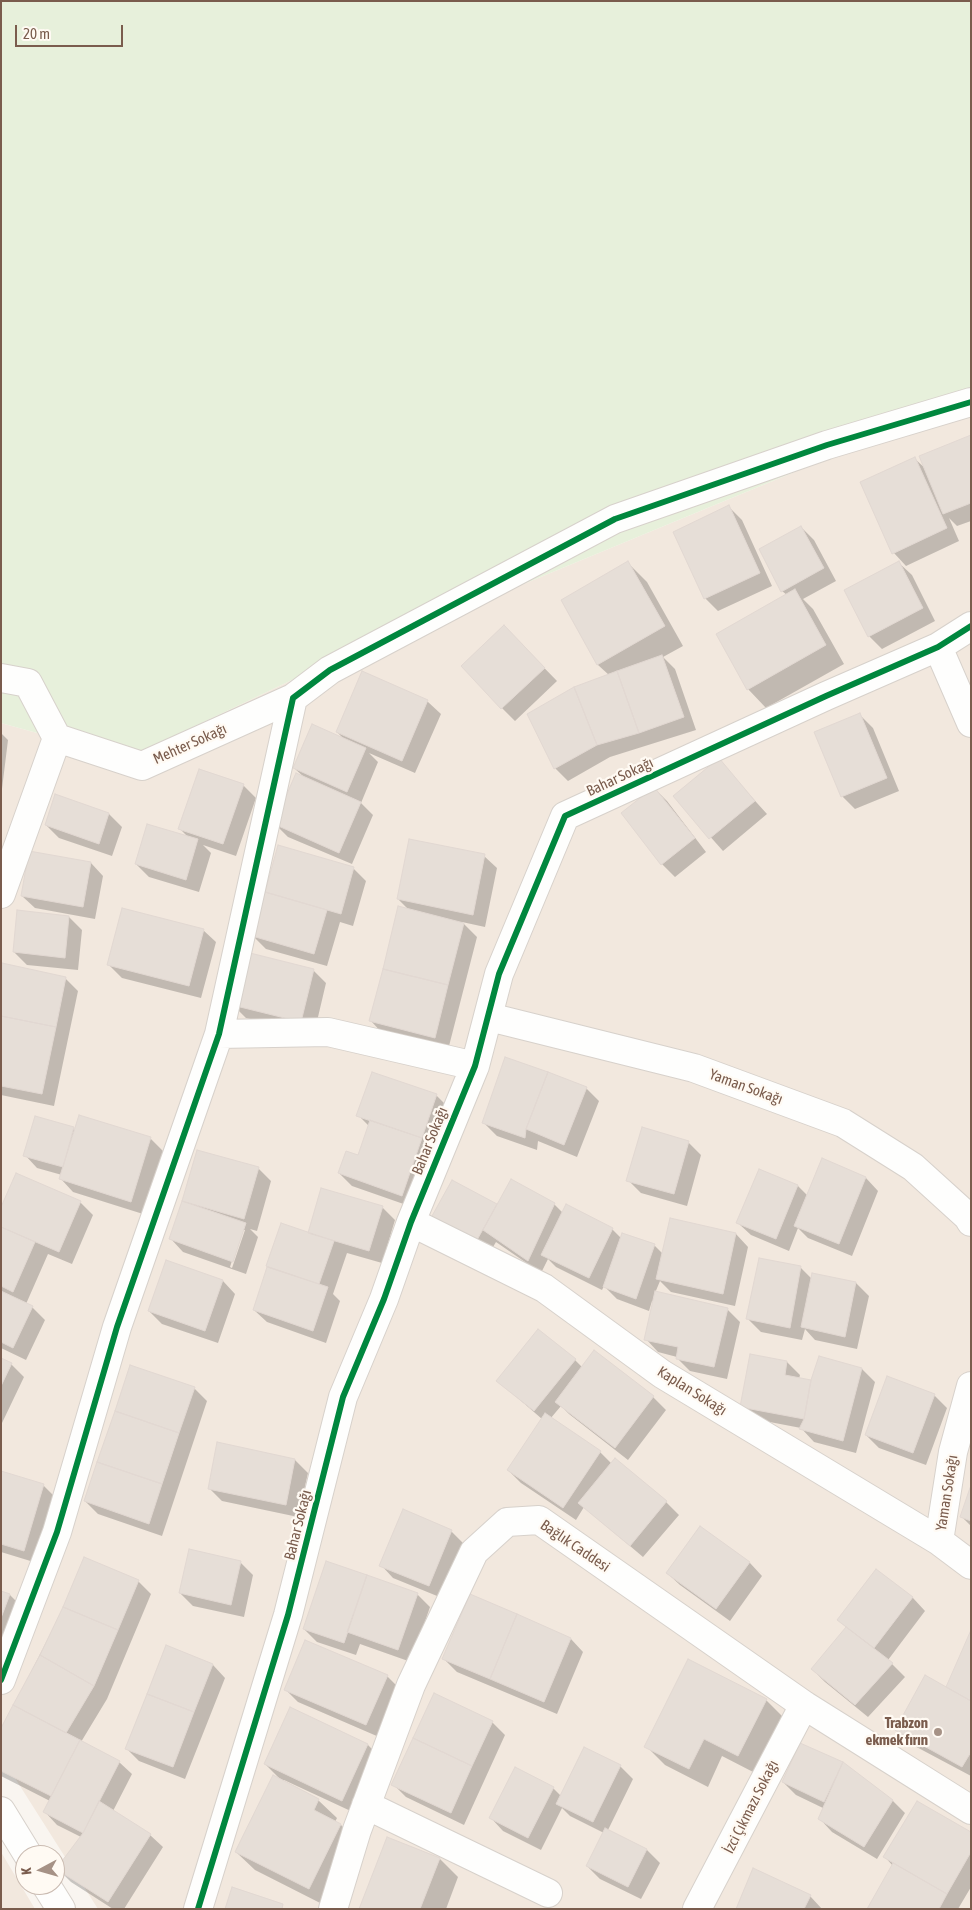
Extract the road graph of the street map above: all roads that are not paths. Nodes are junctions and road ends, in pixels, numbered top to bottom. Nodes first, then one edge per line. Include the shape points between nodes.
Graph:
1 (971, 402) edge
2 (971, 626) edge
3 (938, 647) junction
4 (1, 678) edge
5 (293, 698) junction
6 (971, 723) edge
7 (56, 738) junction
8 (1, 894) edge
9 (489, 1017) junction
10 (219, 1034) junction
11 (475, 1066) junction
12 (411, 1222) junction
13 (971, 1222) edge
14 (971, 1386) edge
15 (939, 1541) junction
16 (971, 1565) edge
17 (1, 1680) edge
18 (804, 1704) junction
19 (366, 1805) junction
20 (971, 1810) edge
21 (4, 1820) edge
22 (21, 1845) edge
23 (548, 1893) dead end
24 (52, 1895) edge
25 (61, 1909) edge
26 (198, 1909) edge
27 (333, 1909) edge
28 (697, 1909) edge

1 - 5 street, Mehter Sokağı via 827,446 615,519 330,670
2 - 3 street, Bahar Sokağı
3 - 6 street
3 - 9 street, Bahar Sokağı via 565,816 499,974
4 - 7 street via 28,683
5 - 7 street, Mehter Sokağı via 142,766
5 - 10 street
7 - 8 street
9 - 11 street, Bahar Sokağı
9 - 13 street, Yaman Sokağı via 694,1068 843,1123 913,1166
10 - 11 street via 328,1032
10 - 17 street via 117,1327 57,1532
11 - 12 street, Bahar Sokağı
12 - 15 street, Kaplan Sokağı via 544,1288 662,1374
12 - 26 street, Bahar Sokağı via 384,1299 343,1397 288,1615
14 - 15 street, Yaman Sokağı via 953,1452
15 - 16 street, Kaplan Sokağı
18 - 19 street, Bağlık Caddesi via 538,1520 507,1522 474,1552 411,1685
18 - 20 street, Bağlık Caddesi
18 - 28 street, İzci Çıkmazı Sokağı
19 - 23 street
19 - 27 street, Bağlık Caddesi
21 - 22 street
24 - 25 street

